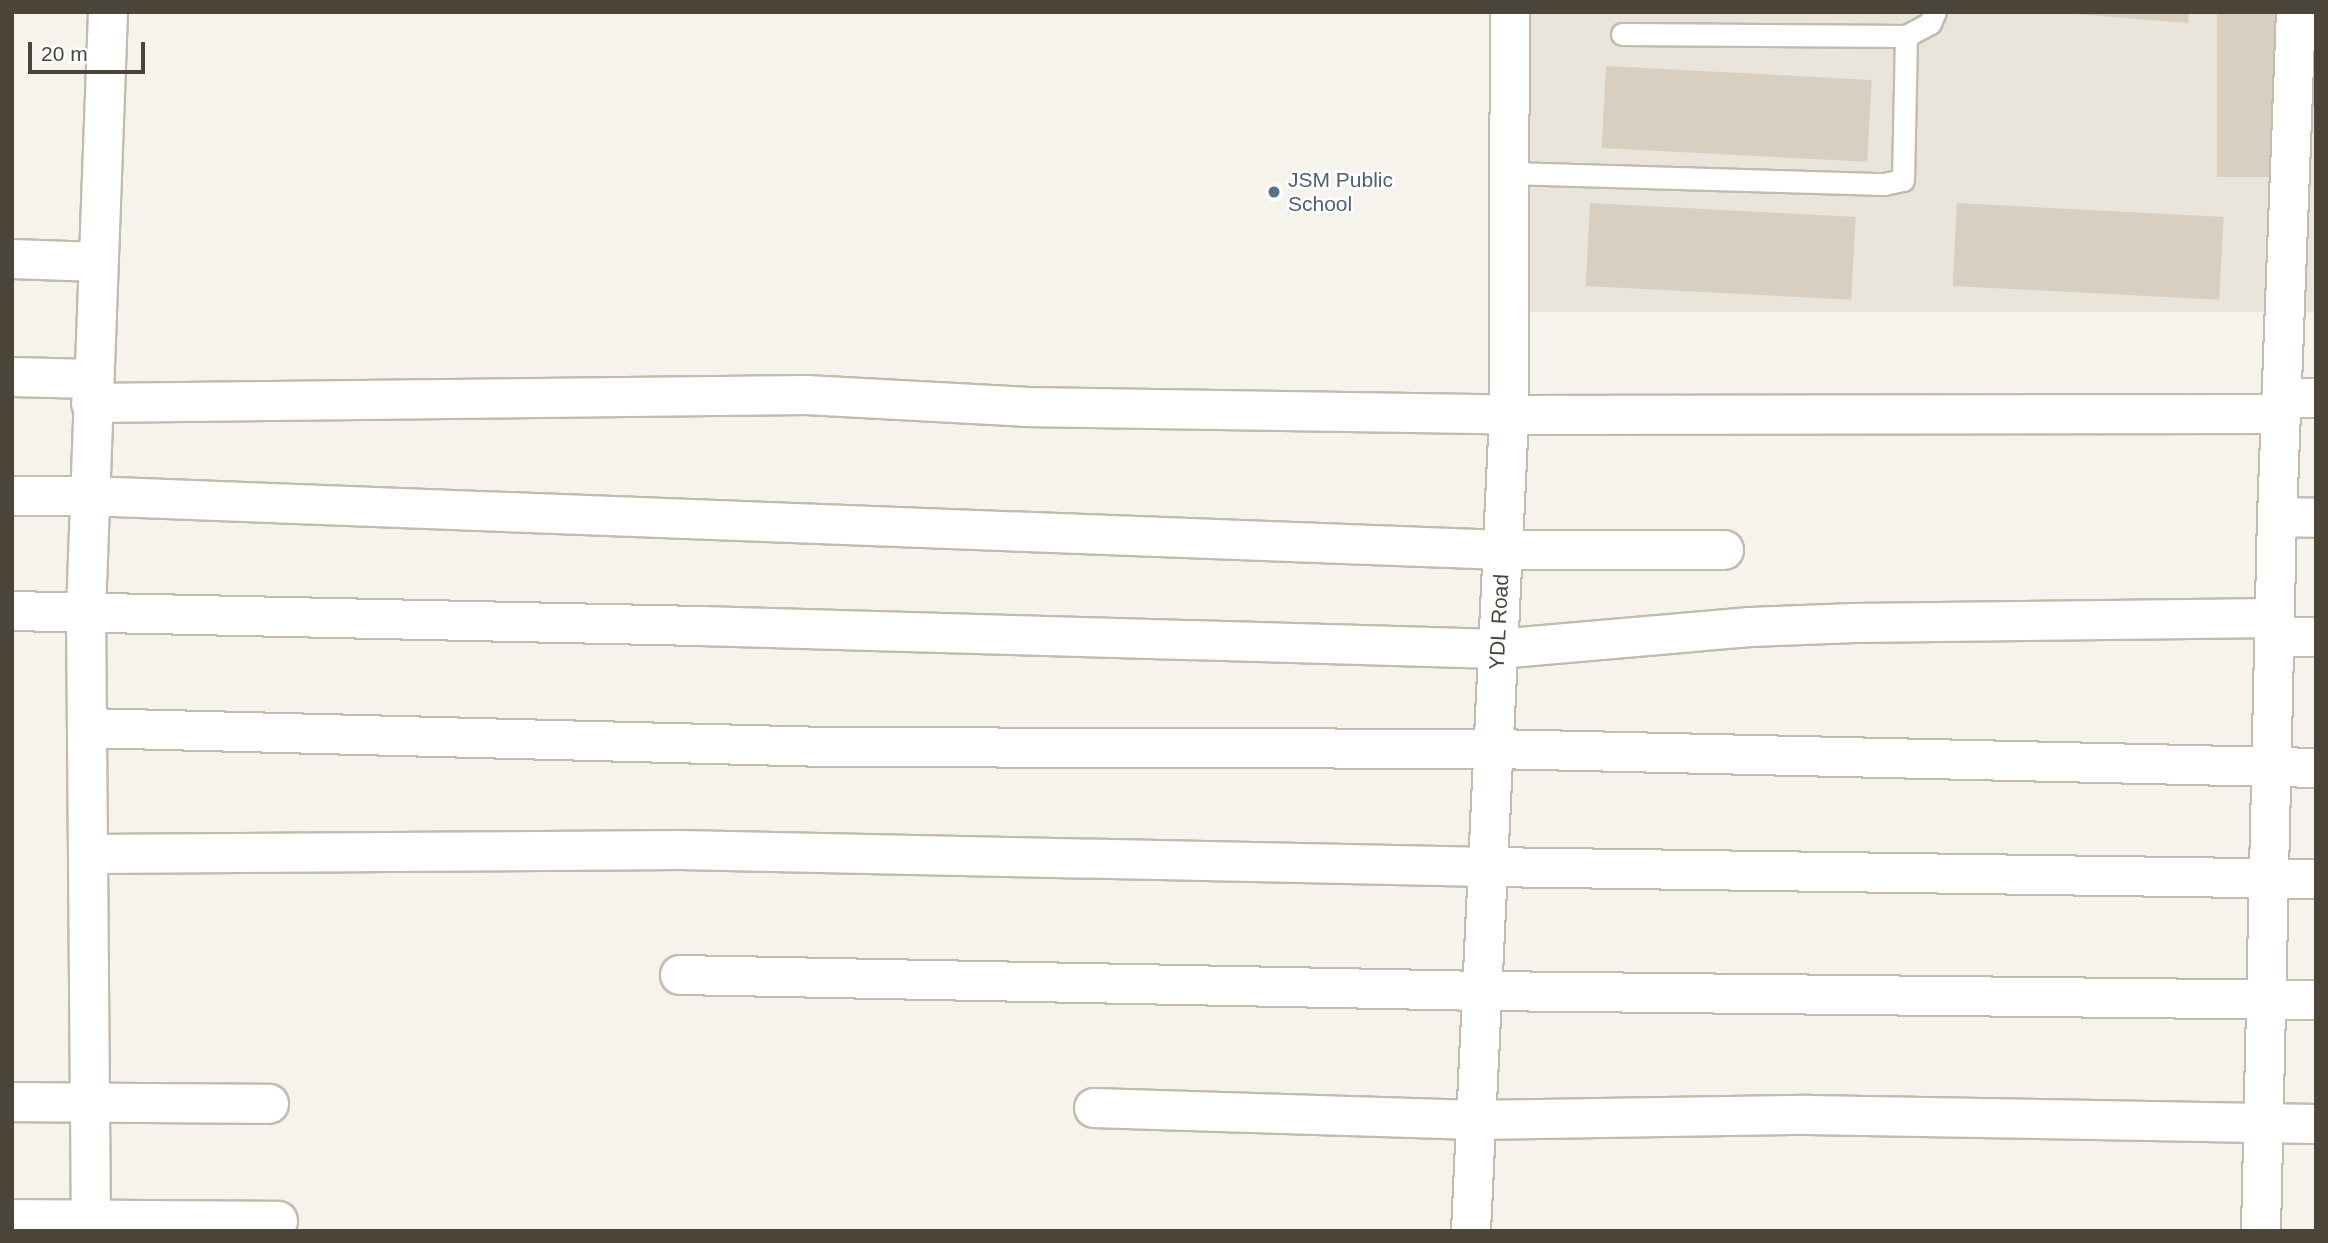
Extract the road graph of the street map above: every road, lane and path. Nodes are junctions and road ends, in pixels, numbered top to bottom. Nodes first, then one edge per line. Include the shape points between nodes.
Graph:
1 (108, 12) edge
2 (1510, 12) edge
3 (1935, 12) edge
4 (2297, 12) edge
5 (1622, 34) dead end
6 (1906, 36) junction
7 (1509, 173) junction
8 (2303, 183) edge
9 (12, 259) edge
10 (98, 262) junction
11 (2301, 274) edge
12 (12, 377) edge
13 (92, 391) junction
14 (2293, 403) edge
15 (1509, 415) junction
16 (12, 496) edge
17 (88, 496) junction
18 (2277, 517) junction
19 (2316, 518) edge
20 (1503, 550) junction
21 (1724, 550) dead end
22 (12, 611) edge
23 (86, 612) junction
24 (2274, 627) junction
25 (2316, 637) edge
26 (1498, 649) junction
27 (87, 728) junction
28 (1494, 749) junction
29 (2272, 768) junction
30 (2316, 768) edge
31 (88, 854) junction
32 (1488, 867) junction
33 (2316, 879) edge
34 (2269, 880) junction
35 (681, 975) dead end
36 (1482, 991) junction
37 (2316, 1000) edge
38 (2266, 1001) junction
39 (12, 1101) edge
40 (91, 1101) junction
41 (268, 1104) dead end
42 (1094, 1108) dead end
43 (1476, 1120) junction
44 (2263, 1123) junction
45 (2316, 1124) edge
46 (12, 1219) edge
47 (278, 1222) dead end
48 (91, 1225) edge
49 (1471, 1231) edge
50 (2261, 1231) edge

1 - 10 street
2 - 7 street, YDL Road
3 - 6 lane via 1930,23
4 - 8 street
5 - 6 lane
6 - 7 lane via 1903,180 1884,184
7 - 15 street, YDL Road
8 - 11 street
9 - 10 street
10 - 13 street
11 - 14 street
12 - 13 street
13 - 15 street via 806,395 1025,407
13 - 17 street
14 - 15 street
14 - 18 street
15 - 20 street, YDL Road
16 - 17 street
17 - 20 street
17 - 23 street
18 - 19 street
18 - 24 street
20 - 21 street
20 - 26 street, YDL Road
22 - 23 street
23 - 26 street
23 - 27 street
24 - 25 street
24 - 26 street via 1816,624
24 - 29 street
26 - 28 street, YDL Road
27 - 28 street via 827,747
27 - 31 street
28 - 29 street
28 - 32 street, YDL Road
29 - 30 street
29 - 34 street
31 - 32 street via 681,850
31 - 40 street
32 - 34 street
32 - 36 street, YDL Road
33 - 34 street
34 - 38 street
35 - 36 street
36 - 38 street
36 - 43 street, YDL Road
37 - 38 street
38 - 44 street
39 - 40 street
40 - 41 street
40 - 48 street
42 - 43 street
43 - 44 street via 1808,1115
43 - 49 street, YDL Road
44 - 45 street
44 - 50 street
46 - 48 street
47 - 48 street

